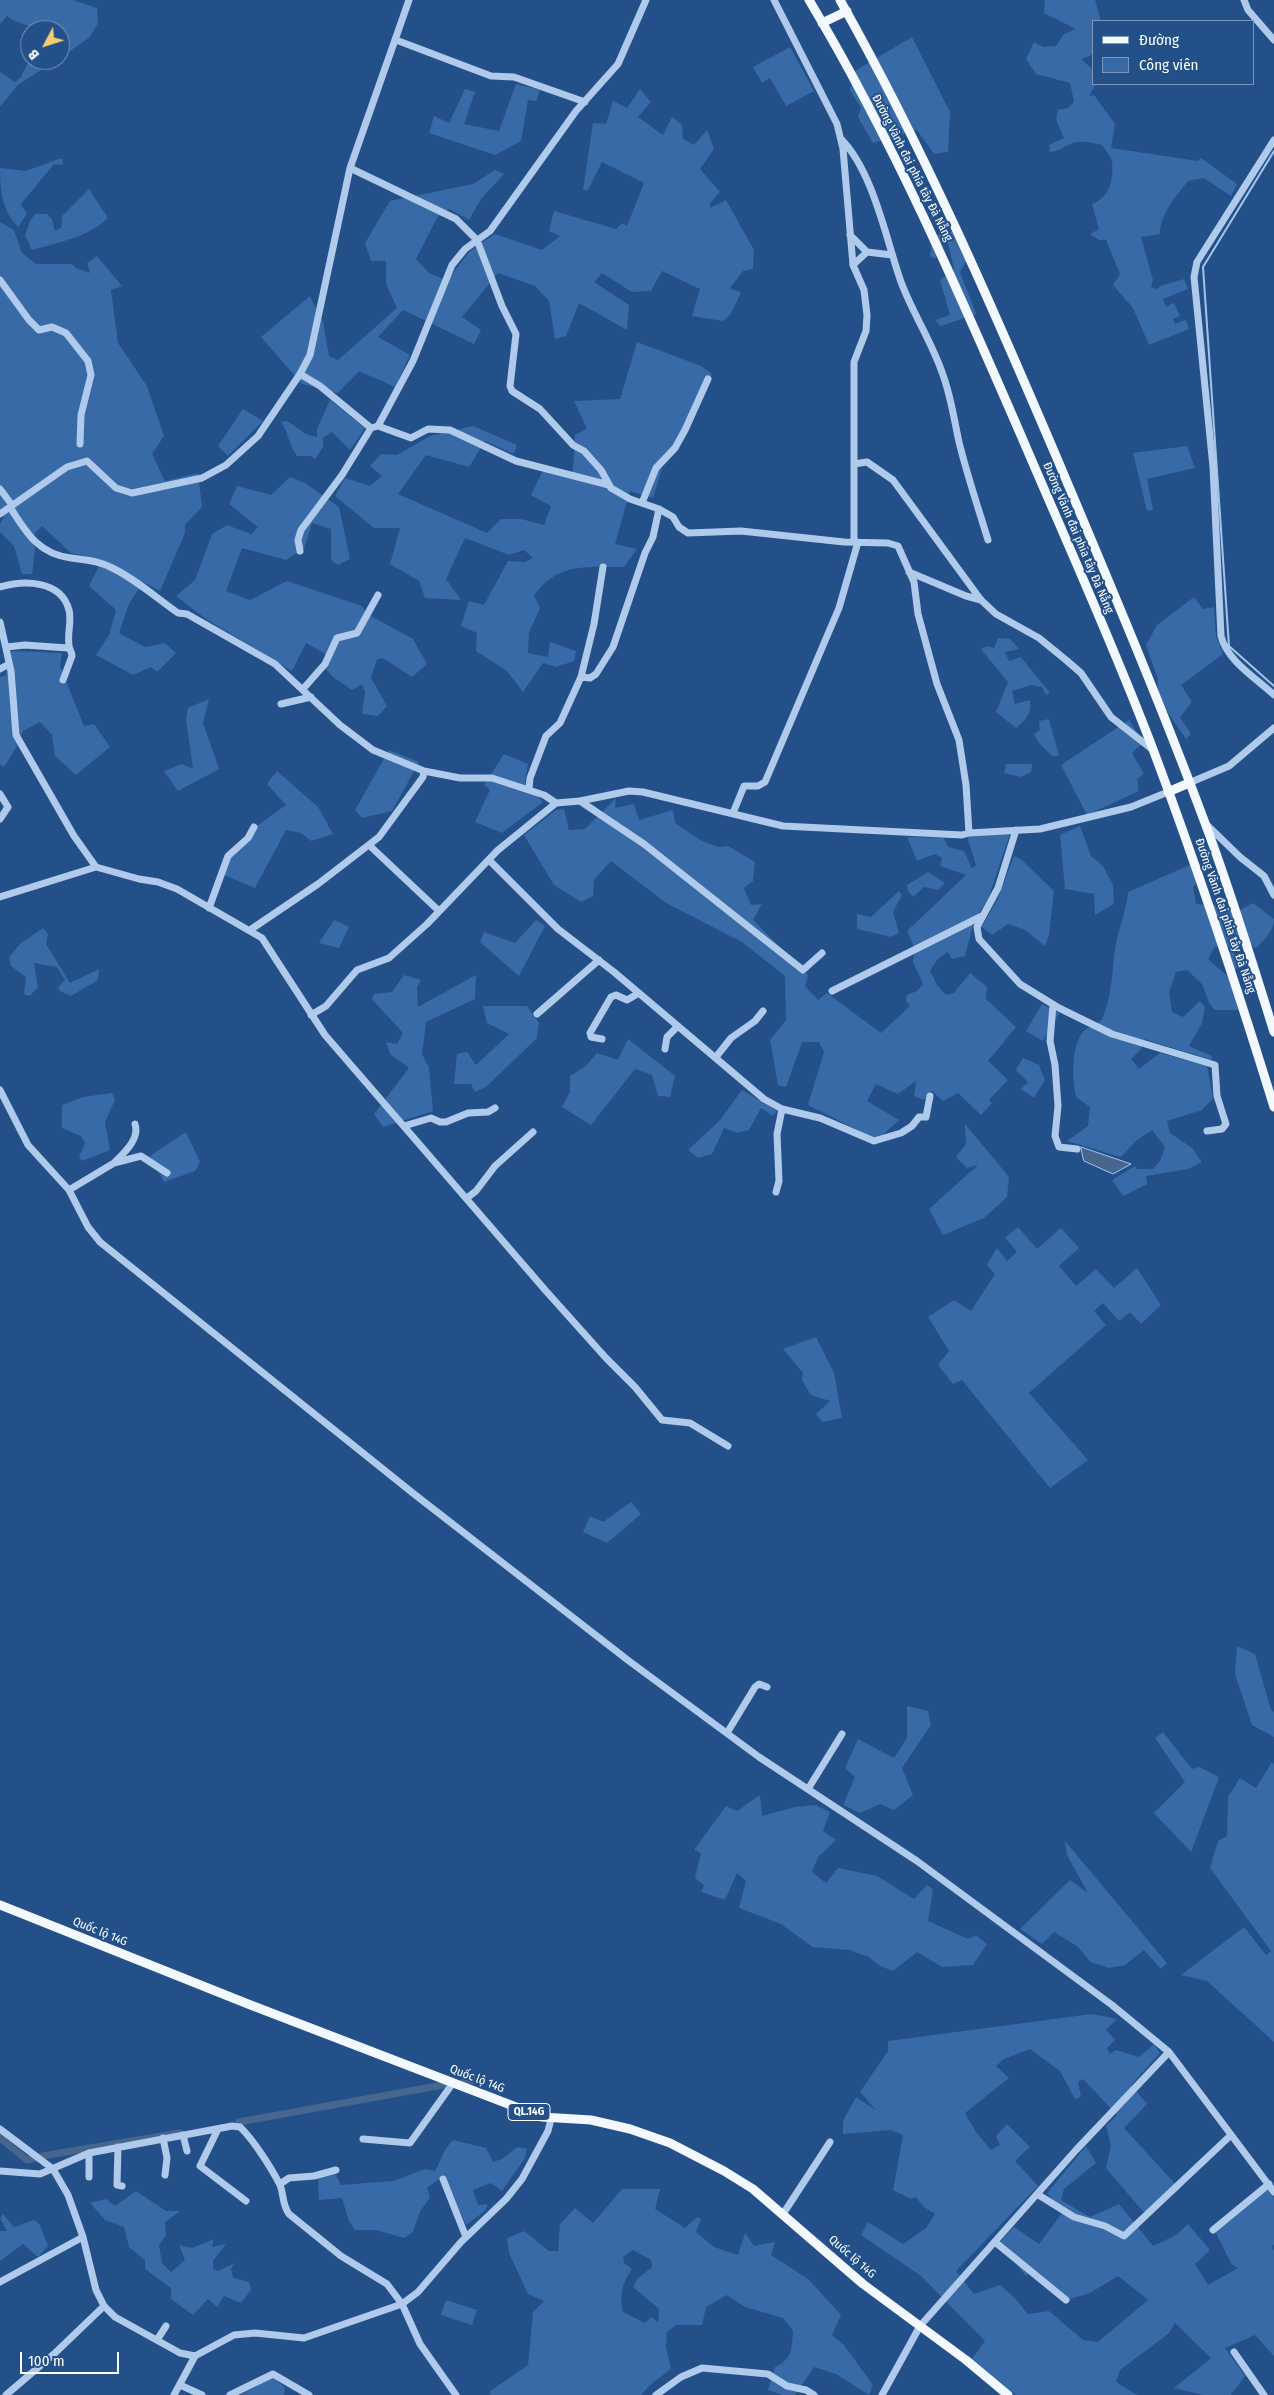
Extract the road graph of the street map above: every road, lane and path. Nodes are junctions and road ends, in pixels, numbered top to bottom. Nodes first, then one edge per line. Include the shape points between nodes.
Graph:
1 (409, 0) edge
2 (646, 0) edge
3 (774, 0) edge
4 (808, 0) edge
5 (840, 0) edge
6 (1244, 0) edge
7 (847, 12) junction
8 (822, 22) junction
9 (396, 40) junction
10 (1274, 40) edge
11 (585, 102) junction
12 (841, 138) junction
13 (1274, 140) edge
14 (350, 168) junction
15 (850, 234) junction
16 (477, 240) junction
17 (867, 252) junction
18 (892, 255) junction
19 (853, 265) junction
20 (0, 280) edge
21 (300, 374) junction
22 (708, 379) dead end
23 (374, 427) junction
24 (80, 444) dead end
25 (854, 464) junction
26 (609, 485) junction
27 (0, 489) edge
28 (642, 503) junction
29 (11, 506) junction
30 (659, 509) junction
31 (0, 514) edge
32 (988, 540) dead end
33 (856, 542) junction
34 (300, 551) dead end
35 (603, 567) dead end
36 (909, 572) junction
37 (0, 587) edge
38 (378, 596) dead end
39 (981, 600) junction
40 (1, 626) edge
41 (7, 647) junction
42 (68, 648) junction
43 (10, 664) junction
44 (0, 669) edge
45 (581, 677) junction
46 (63, 680) dead end
47 (303, 689) junction
48 (1274, 694) edge
49 (311, 697) junction
50 (281, 704) dead end
51 (1274, 728) edge
52 (1153, 750) junction
53 (424, 772) junction
54 (1189, 783) junction
55 (529, 789) junction
56 (1168, 792) junction
57 (0, 794) edge
58 (580, 802) junction
59 (556, 803) junction
60 (733, 813) junction
61 (0, 819) edge
62 (1205, 823) junction
63 (254, 827) dead end
64 (1016, 830) junction
65 (969, 833) junction
66 (369, 845) junction
67 (490, 861) junction
68 (96, 867) junction
69 (1274, 895) edge
70 (0, 897) edge
71 (209, 908) junction
72 (440, 911) junction
73 (983, 916) junction
74 (250, 930) junction
75 (822, 953) dead end
76 (598, 960) junction
77 (832, 991) dead end
78 (639, 993) junction
79 (1053, 1005) junction
80 (763, 1011) dead end
81 (537, 1014) dead end
82 (311, 1015) junction
83 (678, 1026) junction
84 (1274, 1032) edge
85 (602, 1039) dead end
86 (665, 1049) dead end
87 (716, 1057) junction
88 (0, 1090) edge
89 (930, 1096) dead end
90 (1274, 1107) edge
91 (496, 1108) dead end
92 (782, 1109) junction
93 (135, 1124) dead end
94 (404, 1126) junction
95 (1207, 1131) dead end
96 (533, 1132) dead end
97 (1077, 1149) dead end
98 (114, 1163) junction
99 (167, 1173) dead end
100 (69, 1190) junction
101 (776, 1192) dead end
102 (467, 1198) junction
103 (728, 1446) dead end
104 (767, 1687) dead end
105 (727, 1733) junction
106 (842, 1734) dead end
107 (808, 1789) junction
108 (0, 1905) edge
109 (1169, 2052) junction
110 (453, 2084) junction
111 (551, 2119) junction
112 (0, 2129) edge
113 (218, 2129) junction
114 (183, 2135) junction
115 (1231, 2135) junction
116 (163, 2138) junction
117 (363, 2139) dead end
118 (830, 2142) dead end
119 (118, 2147) junction
120 (186, 2151) dead end
121 (89, 2153) junction
122 (53, 2169) junction
123 (336, 2170) dead end
124 (0, 2171) edge
125 (165, 2175) dead end
126 (89, 2177) dead end
127 (444, 2179) dead end
128 (280, 2184) junction
129 (1269, 2184) junction
130 (122, 2186) dead end
131 (1274, 2192) edge
132 (1037, 2194) junction
133 (246, 2202) dead end
134 (783, 2214) junction
135 (1213, 2230) dead end
136 (83, 2237) junction
137 (466, 2237) junction
138 (995, 2242) junction
139 (0, 2282) edge
140 (1066, 2300) dead end
141 (402, 2304) junction
142 (104, 2306) junction
143 (166, 2326) dead end
144 (920, 2326) junction
145 (157, 2340) junction
146 (1234, 2352) dead end
147 (195, 2356) junction
148 (180, 2385) junction
149 (6, 2395) edge
150 (174, 2395) edge
151 (202, 2395) edge
152 (230, 2395) edge
153 (309, 2395) edge
154 (456, 2395) edge
155 (656, 2395) edge
156 (814, 2395) edge
157 (882, 2395) edge
158 (1008, 2395) edge
159 (1264, 2395) edge

1 - 9 street
2 - 11 street via 618,64
3 - 12 street via 837,124
4 - 8 main road, Đường Vành đai phía tây Đà Nẵng
5 - 7 main road, Đường Vành đai phía tây Đà Nẵng
6 - 10 street via 1248,10
7 - 8 main road
7 - 54 main road, Đường Vành đai phía tây Đà Nẵng via 938,188 1007,341 1117,599
8 - 52 main road, Đường Vành đai phía tây Đà Nẵng via 919,205 1099,616
9 - 11 street via 491,76 514,77
9 - 14 street
11 - 16 street via 490,231
12 - 15 street
12 - 18 street via 852,150 864,177
13 - 48 street via 1197,262 1194,277 1213,468 1221,636 1226,649 1236,660
14 - 16 street via 456,219
14 - 21 street via 310,355
15 - 17 street
15 - 19 street
16 - 23 street via 452,265 413,361
16 - 26 street via 516,334 512,391 540,409 573,445 584,451
17 - 18 street
17 - 19 street
18 - 32 street via 912,310 929,338 943,375
19 - 25 street via 864,290 867,315 866,330 854,362
20 - 24 street via 39,330 52,327 66,333 88,361 91,375 81,415
21 - 23 street
21 - 29 street via 258,436 226,465 202,478 132,493 116,488 87,462 68,467
22 - 28 street via 675,448 656,468
23 - 26 street via 411,438 428,429 450,430 516,461
23 - 34 street via 301,530
25 - 33 street
25 - 39 street via 867,462 893,480
26 - 28 street
27 - 29 street
28 - 30 street
29 - 31 street
29 - 47 street via 30,538 43,549 63,557 111,567 178,613 187,614 275,664
30 - 33 street via 673,517 688,533 741,531
30 - 45 street via 653,537 645,552 614,647 596,674 590,678
33 - 36 street via 898,546
33 - 60 street via 839,608 765,782 758,786 744,786
35 - 45 street
36 - 39 street
36 - 65 street via 937,684 959,740
37 - 42 street via 16,582 50,586 62,595 70,611
38 - 47 street via 357,633 336,638 325,664
39 - 52 street via 996,614 1039,638 1081,673 1111,717
40 - 41 street
41 - 42 street
41 - 43 street
42 - 46 street via 72,656
43 - 44 street
43 - 68 street via 16,735 74,836
45 - 55 street via 560,723 546,736
47 - 49 street
49 - 50 street
49 - 53 street via 373,750
51 - 54 street via 1229,766
52 - 56 main road, Đường Vành đai phía tây Đà Nẵng
53 - 55 street via 460,778 492,778
53 - 66 street via 379,837
54 - 56 main road
54 - 62 main road, Đường Vành đai phía tây Đà Nẵng
55 - 59 street
56 - 64 street via 1131,807 1040,829
56 - 90 main road, Đường Vành đai phía tây Đà Nẵng via 1217,925
57 - 61 street via 8,808
58 - 59 street
58 - 60 street via 629,791 643,792
58 - 75 street via 644,844 802,970
59 - 67 street via 498,850
60 - 65 street via 783,826
62 - 69 street via 1264,876
62 - 84 main road, Đường Vành đai phía tây Đà Nẵng
63 - 71 street via 248,838 228,856
64 - 65 street
64 - 73 street via 998,888
66 - 72 street
66 - 74 street
67 - 72 street
67 - 76 street via 534,902 549,921
68 - 70 street
68 - 71 street via 158,882
71 - 74 street
72 - 82 street via 390,958 357,970 326,1006
73 - 77 street
73 - 79 street via 977,928 979,939 1020,984
74 - 82 street via 268,945
76 - 78 street
76 - 81 street
78 - 83 street
78 - 85 street via 627,1000 616,995 612,997 590,1033 591,1037
79 - 95 street via 1112,1034 1215,1065 1217,1096 1226,1124 1222,1129
79 - 97 street via 1050,1041 1058,1106 1055,1136 1062,1148
80 - 87 street
82 - 94 street
83 - 86 street via 667,1036
83 - 87 street
87 - 92 street via 748,1087
88 - 100 street via 28,1145
89 - 92 street via 926,1117 918,1117 901,1133 874,1141 820,1118
91 - 94 street via 488,1112 468,1113 446,1122 431,1118
92 - 101 street via 777,1134 779,1181
93 - 98 street via 131,1145
94 - 102 street
96 - 102 street via 495,1166
98 - 99 street via 141,1156
98 - 100 street
100 - 105 street via 88,1227 100,1242 414,1494
102 - 103 street via 662,1420 690,1423
104 - 105 street via 759,1684 755,1687
105 - 107 street
106 - 107 street
107 - 109 street via 917,1861
108 - 110 main road, Quốc lộ 14G / QL.14G
109 - 115 street
109 - 132 street
110 - 111 main road, Quốc lộ 14G / QL.14G
110 - 117 street via 410,2143
111 - 134 main road, Quốc lộ 14G / QL.14G via 591,2120 670,2143 724,2171
111 - 137 street via 548,2131 522,2179
112 - 122 street
113 - 114 street
113 - 128 street via 240,2127 257,2146
113 - 133 street via 200,2166
114 - 116 street
114 - 120 street
115 - 129 street
115 - 132 street via 1124,2236 1105,2226 1074,2217
116 - 119 street
116 - 125 street via 167,2158
118 - 134 street
119 - 121 street
119 - 130 street via 117,2185
121 - 122 street
121 - 126 street
122 - 124 street via 40,2174
122 - 136 street via 68,2194
123 - 128 street via 289,2178
127 - 137 street
128 - 141 street via 284,2207 289,2214 341,2256 382,2280
129 - 131 street
129 - 135 street
132 - 138 street
134 - 144 main road, Quốc lộ 14G / QL.14G via 862,2284
136 - 139 street
136 - 142 street via 96,2290
137 - 141 street via 418,2292
138 - 140 street
138 - 144 street
141 - 147 street via 304,2338 255,2333 234,2335
141 - 154 street via 420,2344
142 - 145 street via 115,2317
142 - 149 street
143 - 145 street
144 - 157 street
144 - 158 main road, Quốc lộ 14G / QL.14G
145 - 147 street via 180,2353
146 - 159 street
147 - 148 street
148 - 150 street
148 - 151 street
152 - 153 street via 273,2374
155 - 156 street via 680,2377 702,2368 768,2374 787,2386

